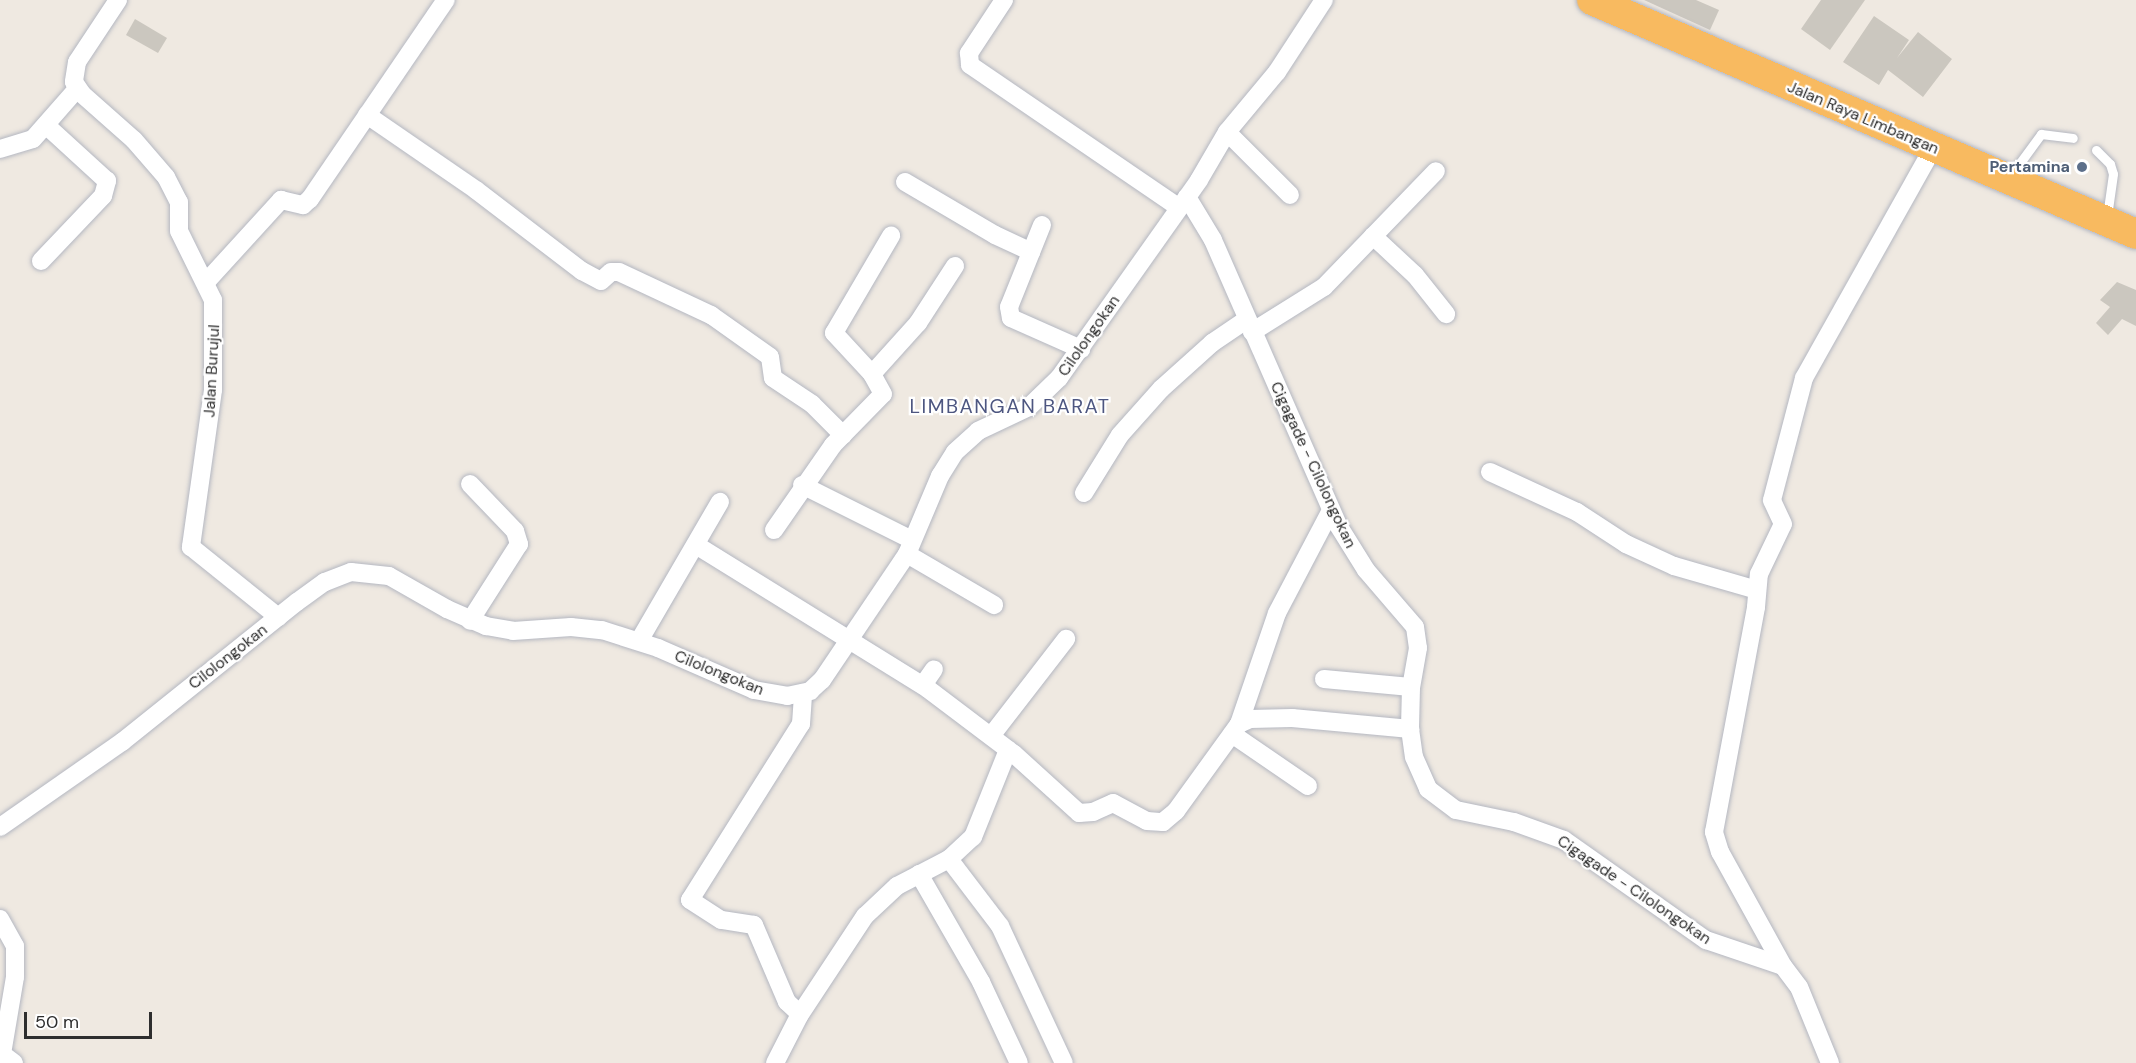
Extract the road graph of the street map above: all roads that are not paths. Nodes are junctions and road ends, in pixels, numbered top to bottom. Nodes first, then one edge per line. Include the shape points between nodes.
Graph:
1 (118, 0) edge
2 (446, 0) edge
3 (1004, 0) edge
4 (1324, 0) edge
5 (1592, 0) edge
6 (77, 89) junction
7 (367, 115) junction
8 (47, 126) junction
9 (1227, 132) junction
10 (2073, 138) dead end
11 (1933, 148) junction
12 (0, 149) edge
13 (2096, 150) dead end
14 (1436, 171) dead end
15 (2008, 180) junction
16 (905, 182) dead end
17 (1290, 195) dead end
18 (1182, 202) junction
19 (2106, 221) junction
20 (1042, 225) dead end
21 (2136, 234) edge
22 (891, 236) dead end
23 (1373, 236) junction
24 (1031, 252) junction
25 (41, 261) dead end
26 (955, 266) dead end
27 (207, 281) junction
28 (1446, 314) dead end
29 (1249, 326) junction
30 (1081, 350) junction
31 (872, 374) junction
32 (843, 435) junction
33 (1490, 472) dead end
34 (470, 484) dead end
35 (802, 485) junction
36 (1084, 493) dead end
37 (720, 502) dead end
38 (1331, 510) junction
39 (774, 530) dead end
40 (696, 545) junction
41 (910, 547) junction
42 (1756, 590) junction
43 (994, 605) dead end
44 (278, 617) junction
45 (470, 621) junction
46 (850, 639) junction
47 (1066, 639) dead end
48 (639, 641) junction
49 (934, 669) dead end
50 (1324, 679) dead end
51 (923, 685) junction
52 (1411, 687) junction
53 (803, 693) junction
54 (1235, 729) junction
55 (1410, 729) junction
56 (991, 736) junction
57 (1008, 750) junction
58 (1308, 786) dead end
59 (0, 827) edge
60 (949, 859) junction
61 (919, 874) junction
62 (0, 919) edge
63 (1783, 966) junction
64 (800, 1015) junction
65 (8, 1058) edge
66 (775, 1063) edge
67 (1019, 1063) edge
68 (1064, 1063) edge
69 (1830, 1063) edge

1 - 6 street via 77,62
2 - 7 street
3 - 18 street via 969,53 970,65
4 - 9 street, Cilolongokan via 1277,72
5 - 11 highway, Jalan Raya Limbangan
6 - 8 street
6 - 27 street, Jalan Burujul via 134,140 166,177 179,202 179,231
7 - 27 street via 306,203 281,200
7 - 32 street via 476,190 582,271 600,281 614,271 619,272 711,315 770,357 773,378 808,400
8 - 12 street via 33,139
8 - 25 street via 107,181 103,196
9 - 17 street
9 - 18 street, Cilolongokan
10 - 15 lane via 2041,134
11 - 15 highway, Jalan Raya Limbangan
11 - 42 street via 1800,387 1772,500 1783,524 1761,567
13 - 19 lane via 2110,164 2113,174
14 - 23 street
15 - 19 highway, Jalan Raya Limbangan
16 - 24 street
18 - 29 street, Cigagade - Cilolongokan via 1213,240
18 - 30 street, Cilolongokan
19 - 21 highway, Jalan Raya Limbangan
20 - 24 street
22 - 31 street via 834,333
23 - 28 street via 1415,275
23 - 29 street via 1324,287
24 - 30 street via 1009,307 1011,318
26 - 31 street via 918,323
27 - 44 street, Jalan Burujul via 216,328 213,390 190,542 197,554
29 - 36 street via 1205,348 1161,389 1120,435
29 - 38 street, Cigagade - Cilolongokan
30 - 41 street, Cilolongokan via 1044,395 1011,418 978,431 955,452
31 - 32 street via 882,394
32 - 35 street
33 - 42 street via 1577,512 1619,540 1674,566
34 - 45 street via 515,531 519,544
35 - 39 street
35 - 41 street
37 - 40 street
38 - 52 street, Cigagade - Cilolongokan via 1366,570 1415,627 1418,648
38 - 54 street via 1277,613
40 - 46 street
40 - 48 street
41 - 43 street
41 - 46 street, Cilolongokan
42 - 63 street via 1714,832 1720,852
44 - 45 street, Cilolongokan via 337,576 365,572 389,576
44 - 59 street, Cilolongokan via 122,742
45 - 48 street, Cilolongokan via 513,631 586,628
46 - 51 street
46 - 53 street, Cilolongokan via 822,680
47 - 56 street
48 - 53 street, Cilolongokan via 754,690 787,696
49 - 51 street
50 - 52 street
51 - 56 street
52 - 55 street, Cigagade - Cilolongokan
53 - 64 street via 801,724 690,900 721,920 754,925 785,999
54 - 55 street via 1250,719 1292,718
54 - 57 street via 1176,811 1156,824 1117,804 1085,814 1074,810
54 - 58 street
55 - 63 street, Cigagade - Cilolongokan via 1414,758 1428,789 1456,810 1515,822 1564,840 1706,940
56 - 57 street
57 - 60 street via 981,822 972,837
60 - 61 street
60 - 68 street via 1000,926
61 - 64 street via 897,886 865,916
61 - 67 street via 981,982
62 - 65 street via 15,946
63 - 69 street via 1796,980
64 - 66 street

